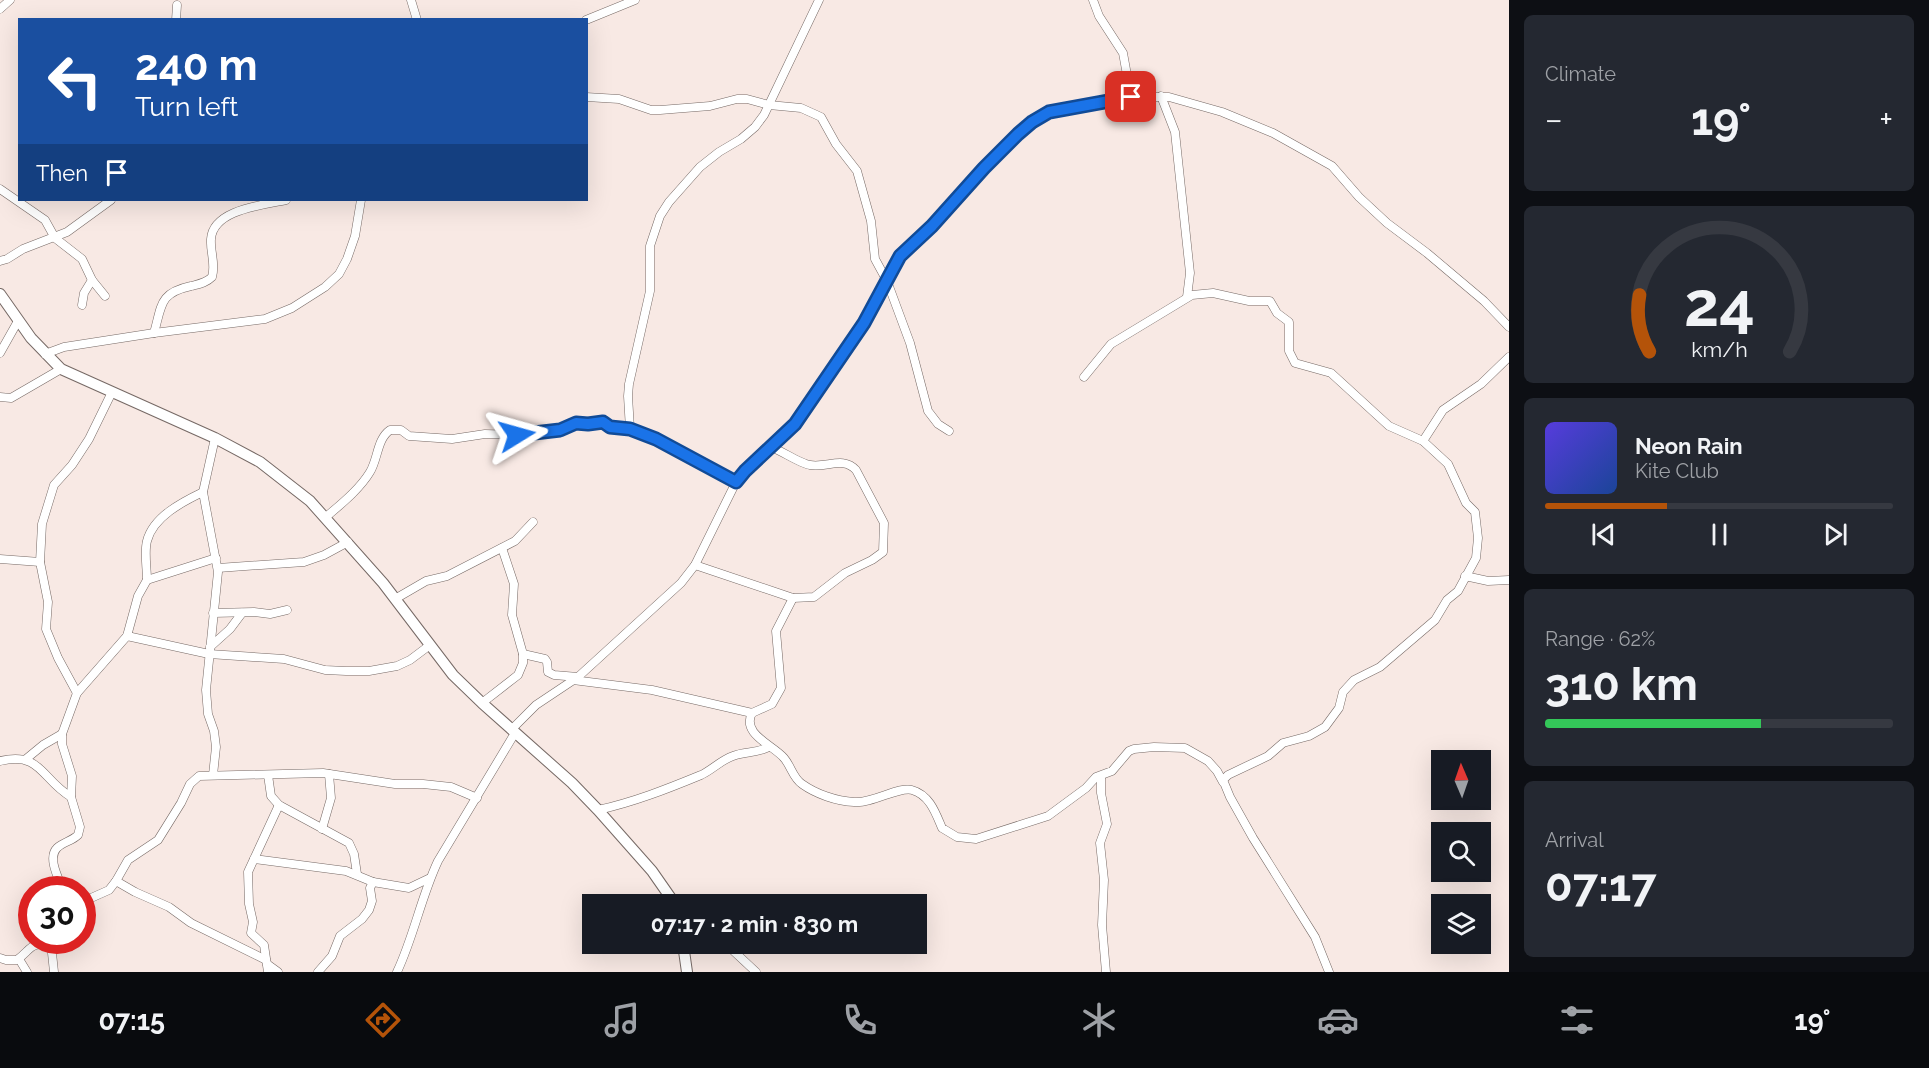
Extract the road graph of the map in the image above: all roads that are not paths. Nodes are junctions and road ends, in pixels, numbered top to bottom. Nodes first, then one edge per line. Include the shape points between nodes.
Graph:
1 (10, 0) edge
2 (411, 0) edge
3 (635, 0) edge
4 (819, 0) edge
5 (1093, 0) edge
6 (177, 5) dead end
7 (0, 9) edge
8 (176, 18) edge
9 (416, 18) edge
10 (588, 19) edge
11 (1161, 96) junction
12 (588, 97) edge
13 (1131, 97) junction
14 (770, 105) junction
15 (0, 189) edge
16 (110, 201) edge
17 (281, 201) edge
18 (361, 201) edge
19 (55, 238) junction
20 (0, 261) edge
21 (92, 280) junction
22 (887, 281) junction
23 (0, 294) edge
24 (105, 296) dead end
25 (1187, 297) junction
26 (82, 305) dead end
27 (4, 308) edge
28 (18, 321) junction
29 (1509, 327) edge
30 (154, 333) junction
31 (0, 353) edge
32 (45, 354) junction
33 (1509, 357) edge
34 (61, 369) junction
35 (1084, 376) dead end
36 (112, 392) junction
37 (0, 397) edge
38 (630, 429) junction
39 (949, 430) dead end
40 (215, 438) junction
41 (1423, 441) junction
42 (771, 447) junction
43 (736, 482) junction
44 (203, 492) junction
45 (326, 517) junction
46 (533, 522) dead end
47 (348, 542) junction
48 (502, 548) junction
49 (216, 558) junction
50 (0, 559) edge
51 (40, 562) junction
52 (695, 565) junction
53 (218, 568) junction
54 (1465, 576) junction
55 (147, 580) junction
56 (1509, 580) edge
57 (793, 598) junction
58 (395, 599) junction
59 (287, 610) dead end
60 (213, 613) junction
61 (242, 613) junction
62 (127, 636) junction
63 (430, 645) junction
64 (209, 651) junction
65 (523, 654) junction
66 (575, 678) junction
67 (77, 693) junction
68 (482, 703) junction
69 (752, 713) junction
70 (513, 732) junction
71 (62, 734) junction
72 (769, 747) junction
73 (26, 759) junction
74 (0, 761) edge
75 (329, 774) junction
76 (213, 775) junction
77 (268, 775) junction
78 (1101, 776) junction
79 (1223, 782) junction
80 (71, 797) junction
81 (477, 798) junction
82 (279, 805) junction
83 (598, 810) junction
84 (322, 828) junction
85 (254, 859) junction
86 (357, 874) junction
87 (58, 876) edge
88 (430, 878) junction
89 (116, 881) junction
90 (373, 882) junction
91 (668, 894) edge
92 (96, 896) edge
93 (24, 954) edge
94 (52, 954) edge
95 (684, 954) edge
96 (737, 954) edge
97 (0, 958) edge
98 (19, 959) junction
99 (267, 965) edge
100 (27, 972) edge
101 (54, 972) edge
102 (278, 972) edge
103 (318, 972) edge
104 (397, 972) edge
105 (687, 972) edge
106 (756, 972) edge
107 (1106, 972) edge
108 (1329, 972) edge

1 - 7 street
2 - 9 street
3 - 10 street
4 - 14 street
5 - 13 street via 1123,53
6 - 8 street
11 - 13 street
11 - 25 street via 1174,132 1190,273
11 - 29 street via 1222,111 1319,157 1387,223 1484,301
12 - 14 street via 619,99 651,110 710,106 742,99
13 - 22 street via 1057,109 1032,122 900,256
14 - 22 street via 801,108 821,117 853,164 871,221 875,259
14 - 38 street via 755,127 700,167 660,216 650,246 650,291 629,384
15 - 19 street via 42,217
16 - 19 street
17 - 30 street via 239,210 218,224 211,237 213,277 167,295
18 - 30 street via 347,259 339,274 310,298 265,319
19 - 20 street
19 - 21 street via 82,259
21 - 24 street
21 - 26 street
22 - 39 street via 910,343 928,411
22 - 42 street via 864,323 795,424
23 - 27 street
25 - 35 street via 1112,345
25 - 41 street via 1213,293 1272,302 1289,322 1288,351 1295,363 1331,373 1393,429
27 - 28 street
28 - 31 street
28 - 32 street
30 - 32 street via 64,347
32 - 34 street
33 - 41 street via 1481,384 1443,411
34 - 36 street
34 - 37 street via 10,398
36 - 40 street
36 - 51 street via 89,439 54,485 42,524
38 - 43 street via 672,446
38 - 45 street via 614,428 603,422 576,423 560,430 447,439 390,430 382,439 368,475
40 - 44 street
40 - 45 street via 260,462
41 - 54 street via 1448,464 1464,500 1475,512 1476,558
42 - 43 street
42 - 57 street via 808,465 851,465 884,523 880,556 844,573 814,597
43 - 52 street
44 - 49 street
44 - 55 street via 162,518 150,535 146,545
45 - 47 street
46 - 48 street via 518,539
47 - 53 street via 304,562
47 - 58 street
48 - 58 street
48 - 65 street via 514,584 512,615
49 - 53 street
49 - 55 street
50 - 51 street
51 - 67 street via 48,602 47,632
52 - 57 street
52 - 66 street via 658,606
53 - 60 street
54 - 56 street
54 - 79 street via 1458,591 1428,627 1380,667 1344,690 1339,708 1325,727 1283,743 1268,756 1228,775
55 - 62 street via 138,596
57 - 69 street via 775,636 781,688 772,704
58 - 63 street
59 - 61 street
60 - 61 street
60 - 64 street
61 - 64 street
62 - 64 street
62 - 67 street
63 - 64 street via 397,666 369,671 325,670 284,659
63 - 68 street
64 - 76 street via 206,697 216,747
65 - 66 street via 546,660 552,675
65 - 68 street via 518,675
66 - 69 street via 652,690
66 - 70 street via 536,705
67 - 71 street
68 - 70 street
69 - 72 street via 752,728
70 - 81 street
70 - 83 street
71 - 73 street
71 - 80 street via 72,776
72 - 78 street via 784,759 800,783 837,799 866,802 912,790 931,804 942,828 969,839 1048,816
72 - 83 street via 733,756 703,774 635,801
73 - 74 street
73 - 80 street
75 - 77 street
75 - 81 street via 451,787
75 - 84 street via 331,798
76 - 77 street
76 - 89 street via 195,778 158,840 128,860
77 - 82 street via 272,796
78 - 79 street via 1112,771 1134,749 1176,747 1208,760
78 - 107 street via 1107,824 1100,843
79 - 108 street via 1315,938
80 - 87 street via 79,832 57,848 54,857
81 - 88 street
82 - 84 street
82 - 85 street
83 - 91 street
84 - 86 street via 349,843
85 - 86 street
85 - 99 street via 248,875 251,933 264,945
86 - 90 street
88 - 90 street via 408,888
88 - 104 street
89 - 92 street
89 - 99 street via 169,907
90 - 103 street via 369,910 340,936 332,956
93 - 98 street
94 - 101 street
95 - 105 street
96 - 106 street
97 - 98 street
98 - 100 street
99 - 102 street

